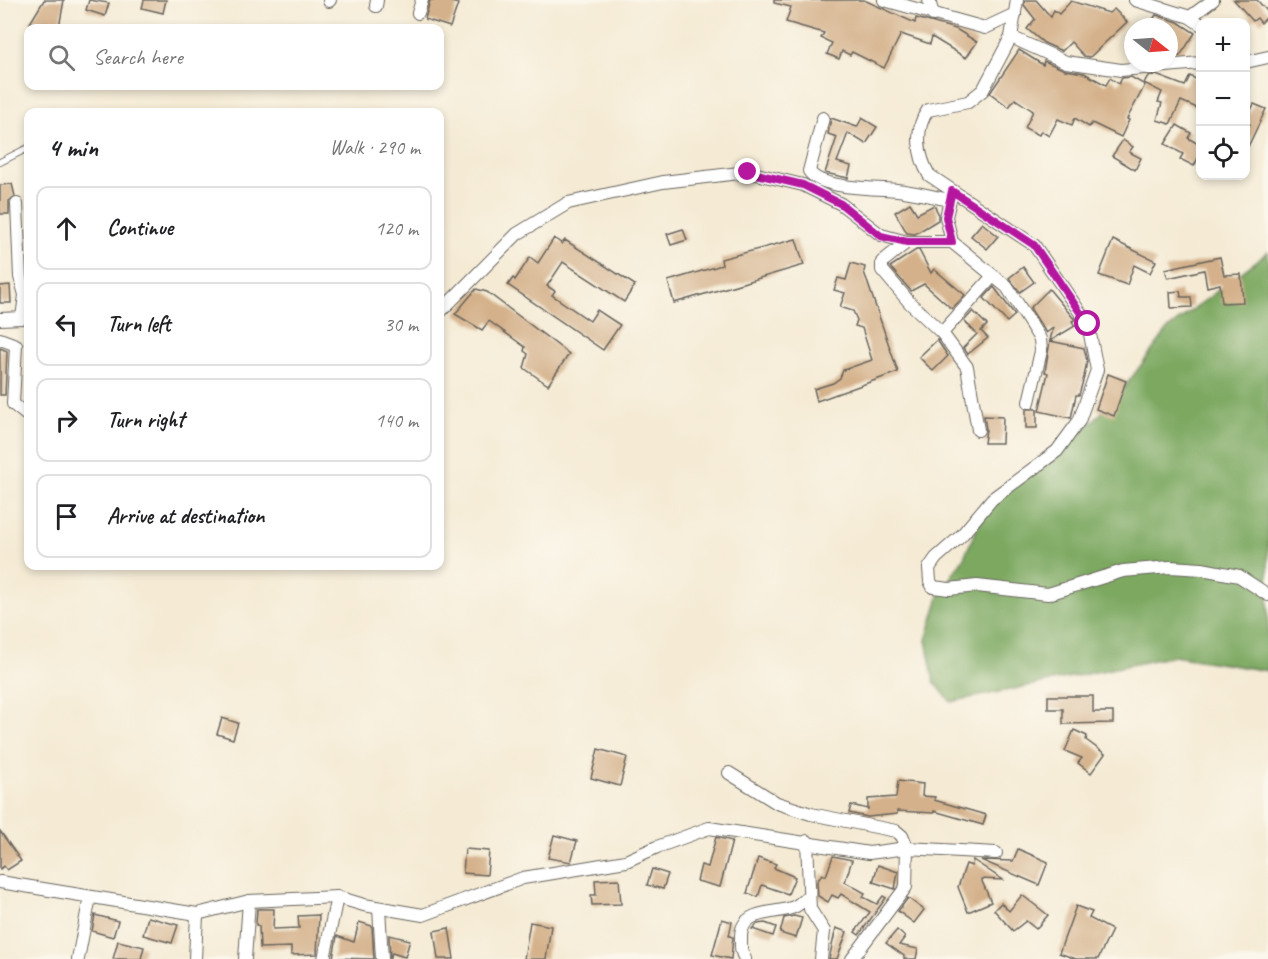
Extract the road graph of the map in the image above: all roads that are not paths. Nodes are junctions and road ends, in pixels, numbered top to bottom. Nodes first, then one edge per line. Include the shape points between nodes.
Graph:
1 (422, 0) edge
2 (884, 0) edge
3 (929, 0) edge
4 (1017, 0) edge
5 (1135, 0) edge
6 (1213, 0) edge
7 (418, 13) dead end
8 (1015, 14) junction
9 (933, 15) junction
10 (1195, 21) edge
11 (1011, 37) junction
12 (1268, 57) edge
13 (1250, 61) edge
14 (1196, 63) edge
15 (823, 118) dead end
16 (24, 150) edge
17 (0, 162) edge
18 (951, 195) junction
19 (18, 204) dead end
20 (907, 242) junction
21 (952, 242) junction
22 (993, 276) junction
23 (24, 291) edge
24 (444, 308) edge
25 (24, 317) edge
26 (0, 319) edge
27 (942, 333) junction
28 (0, 339) edge
29 (1029, 402) dead end
30 (24, 413) edge
31 (978, 430) dead end
32 (1268, 595) edge
33 (729, 773) dead end
34 (807, 842) junction
35 (907, 848) junction
36 (996, 853) dead end
37 (0, 882) edge
38 (809, 895) junction
39 (90, 897) junction
40 (337, 897) junction
41 (249, 901) junction
42 (379, 908) junction
43 (197, 914) junction
44 (78, 959) edge
45 (195, 959) edge
46 (245, 959) edge
47 (324, 959) edge
48 (382, 959) edge
49 (745, 959) edge
50 (821, 959) edge
51 (852, 959) edge

1 - 7 street
2 - 9 street
3 - 9 street
4 - 8 street
5 - 10 street
6 - 10 street
8 - 9 street via 985,28
8 - 11 street
11 - 14 street via 1066,62 1110,68
11 - 18 street via 983,90 968,102 928,110 921,120 920,161
12 - 13 street
15 - 18 street via 809,171 812,176 839,185
16 - 17 lane
18 - 21 street via 946,217
18 - 32 street via 1034,245 1088,324 1097,370 1079,421 1057,451 992,499 936,558 929,568 933,587 977,586 1048,594 1123,571 1170,567 1239,576
19 - 23 street via 20,277
20 - 21 street
20 - 24 street via 881,236 841,204 803,185 748,172 663,182 568,203 517,234
20 - 27 street via 882,262 882,270
21 - 22 street
22 - 27 street
22 - 29 street via 1007,287 1040,339 1041,351
25 - 26 street
27 - 31 street via 967,367
28 - 30 street via 16,345 13,404
33 - 35 street via 777,803 896,831
34 - 35 street via 869,853
34 - 38 street
34 - 42 street via 709,828 626,861 523,878 423,915
35 - 36 street
35 - 51 street via 906,887
37 - 39 street
38 - 49 street via 795,907 747,921 741,931 740,951
38 - 50 street via 810,909 824,931
39 - 43 street
39 - 44 street
40 - 41 street
40 - 42 street
40 - 47 street
41 - 43 street
41 - 46 street
42 - 48 street
43 - 45 street

